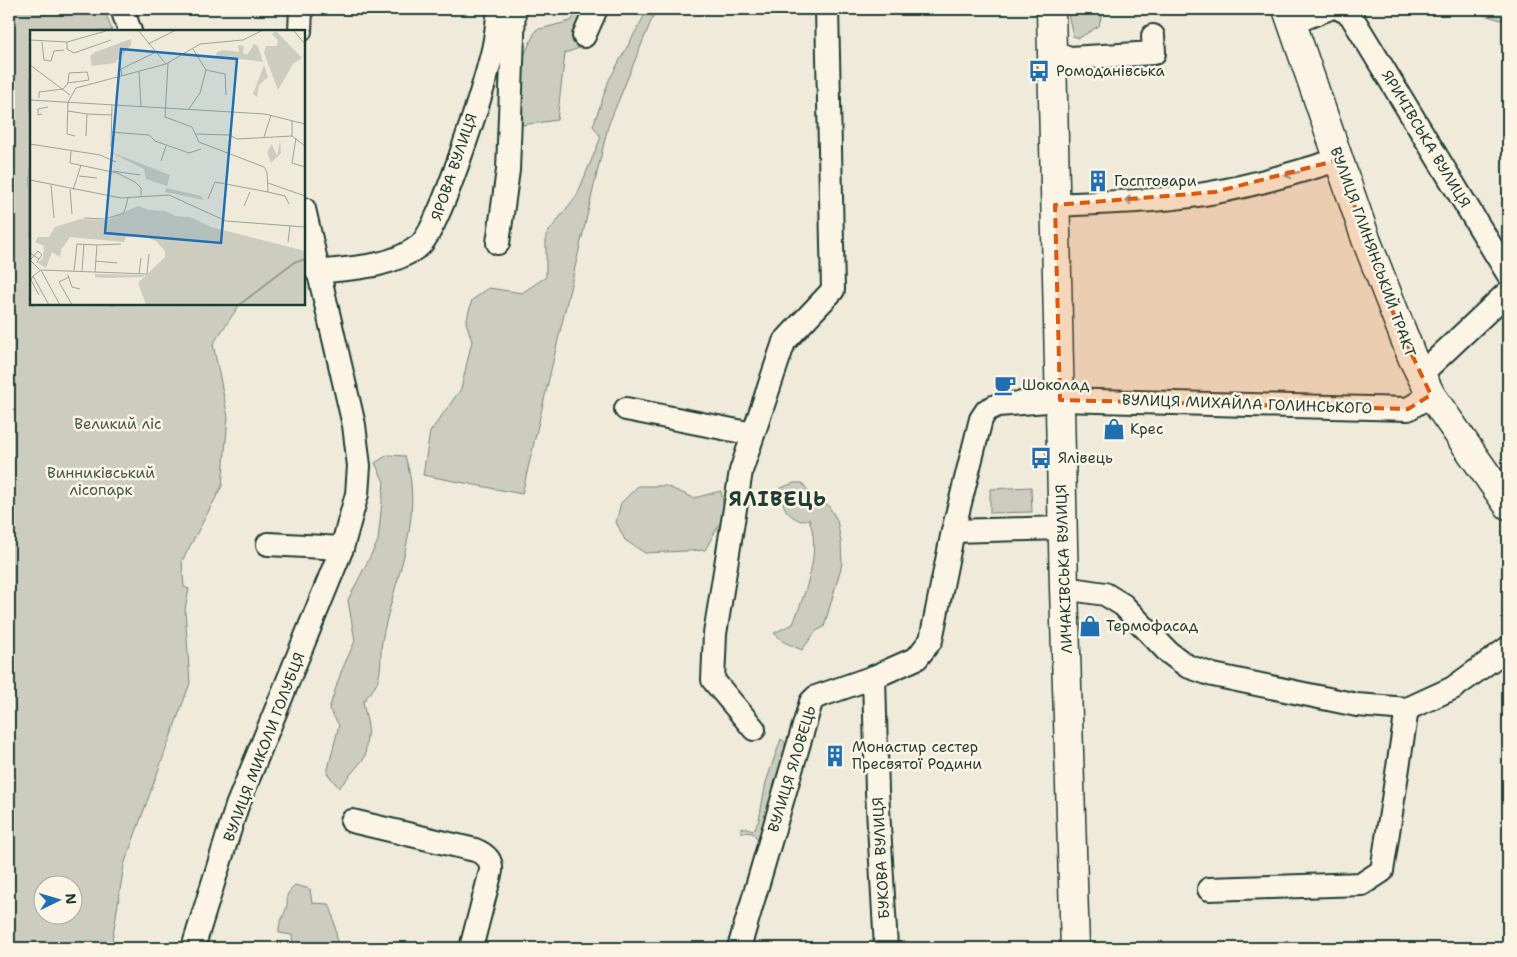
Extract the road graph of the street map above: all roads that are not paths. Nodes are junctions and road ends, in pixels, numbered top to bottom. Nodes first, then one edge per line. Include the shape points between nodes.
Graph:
1 (122, 9) edge
2 (301, 9) edge
3 (499, 9) edge
4 (514, 9) edge
5 (596, 9) edge
6 (827, 9) edge
7 (1051, 9) edge
8 (1328, 9) edge
9 (1340, 9) edge
10 (1289, 16) edge
11 (130, 30) edge
12 (300, 30) edge
13 (584, 36) dead end
14 (1153, 36) dead end
15 (1052, 52) junction
16 (1338, 160) junction
17 (1056, 205) junction
18 (305, 214) edge
19 (498, 243) dead end
20 (317, 272) junction
21 (1508, 274) edge
22 (1508, 292) edge
23 (1426, 385) junction
24 (1060, 400) junction
25 (626, 409) dead end
26 (753, 434) junction
27 (1508, 505) edge
28 (1062, 528) junction
29 (953, 531) junction
30 (268, 544) dead end
31 (342, 548) junction
32 (1064, 588) junction
33 (1508, 648) edge
34 (874, 677) junction
35 (1407, 709) junction
36 (754, 728) dead end
37 (352, 821) dead end
38 (1209, 889) dead end
39 (193, 948) edge
40 (470, 948) edge
41 (739, 948) edge
42 (886, 948) edge
43 (1075, 948) edge

1 - 11 street
2 - 12 street
3 - 20 street, ЯРОВА ВУЛИЦЯ via 492,53 433,229 421,244 394,260 373,266
4 - 19 street via 508,170
5 - 13 street
6 - 26 street via 833,290 784,342
7 - 15 main road, ЛИЧАКІВСЬКА ВУЛИЦЯ
8 - 10 street
9 - 21 street, ЯРИЧІВСЬКА ВУЛИЦЯ via 1350,14
10 - 16 main road, ВУЛИЦЯ ГЛИНЯНСЬКИЙ ТРАКТ
14 - 15 street via 1154,53 1070,58
15 - 17 main road, ЛИЧАКІВСЬКА ВУЛИЦЯ
16 -> 17 street via 1215,192 1174,198
16 - 23 main road, ВУЛИЦЯ ГЛИНЯНСЬКИЙ ТРАКТ via 1397,323
17 - 24 main road, ЛИЧАКІВСЬКА ВУЛИЦЯ
18 - 20 street, ВУЛИЦЯ МИКОЛИ ГОЛУБЦЯ
20 - 31 street, ВУЛИЦЯ МИКОЛИ ГОЛУБЦЯ via 354,425 359,466 357,494
22 - 23 street, ВУЛИЦЯ МИХАЙЛА ГОЛИНСЬКОГО
23 - 24 street, ВУЛИЦЯ МИХАЙЛА ГОЛИНСЬКОГО via 1408,409
23 - 27 main road, ВУЛИЦЯ ГЛИНЯНСЬКИЙ ТРАКТ
24 - 28 main road, ЛИЧАКІВСЬКА ВУЛИЦЯ
24 - 29 street, ВУЛИЦЯ МИХАЙЛА ГОЛИНСЬКОГО via 998,405 987,410 981,419
25 - 26 street
26 - 36 street via 741,471 715,634 713,680
28 - 29 street
28 - 32 main road, ЛИЧАКІВСЬКА ВУЛИЦЯ
29 - 34 street, ВУЛИЦЯ ЯЛОВЕЦЬ via 931,640 917,658
30 - 31 street
31 - 39 street, ВУЛИЦЯ МИКОЛИ ГОЛУБЦЯ via 237,806
32 - 35 street via 1105,594 1123,605 1168,652 1188,666 1213,675 1357,705
32 - 43 main road, ЛИЧАКІВСЬКА ВУЛИЦЯ
33 - 35 street via 1452,688
34 - 41 street, ВУЛИЦЯ ЯЛОВЕЦЬ via 810,702
34 - 42 street, БУКОВА ВУЛИЦЯ
35 - 38 street via 1382,871 1362,884
37 - 40 street via 475,850 488,857 491,870

